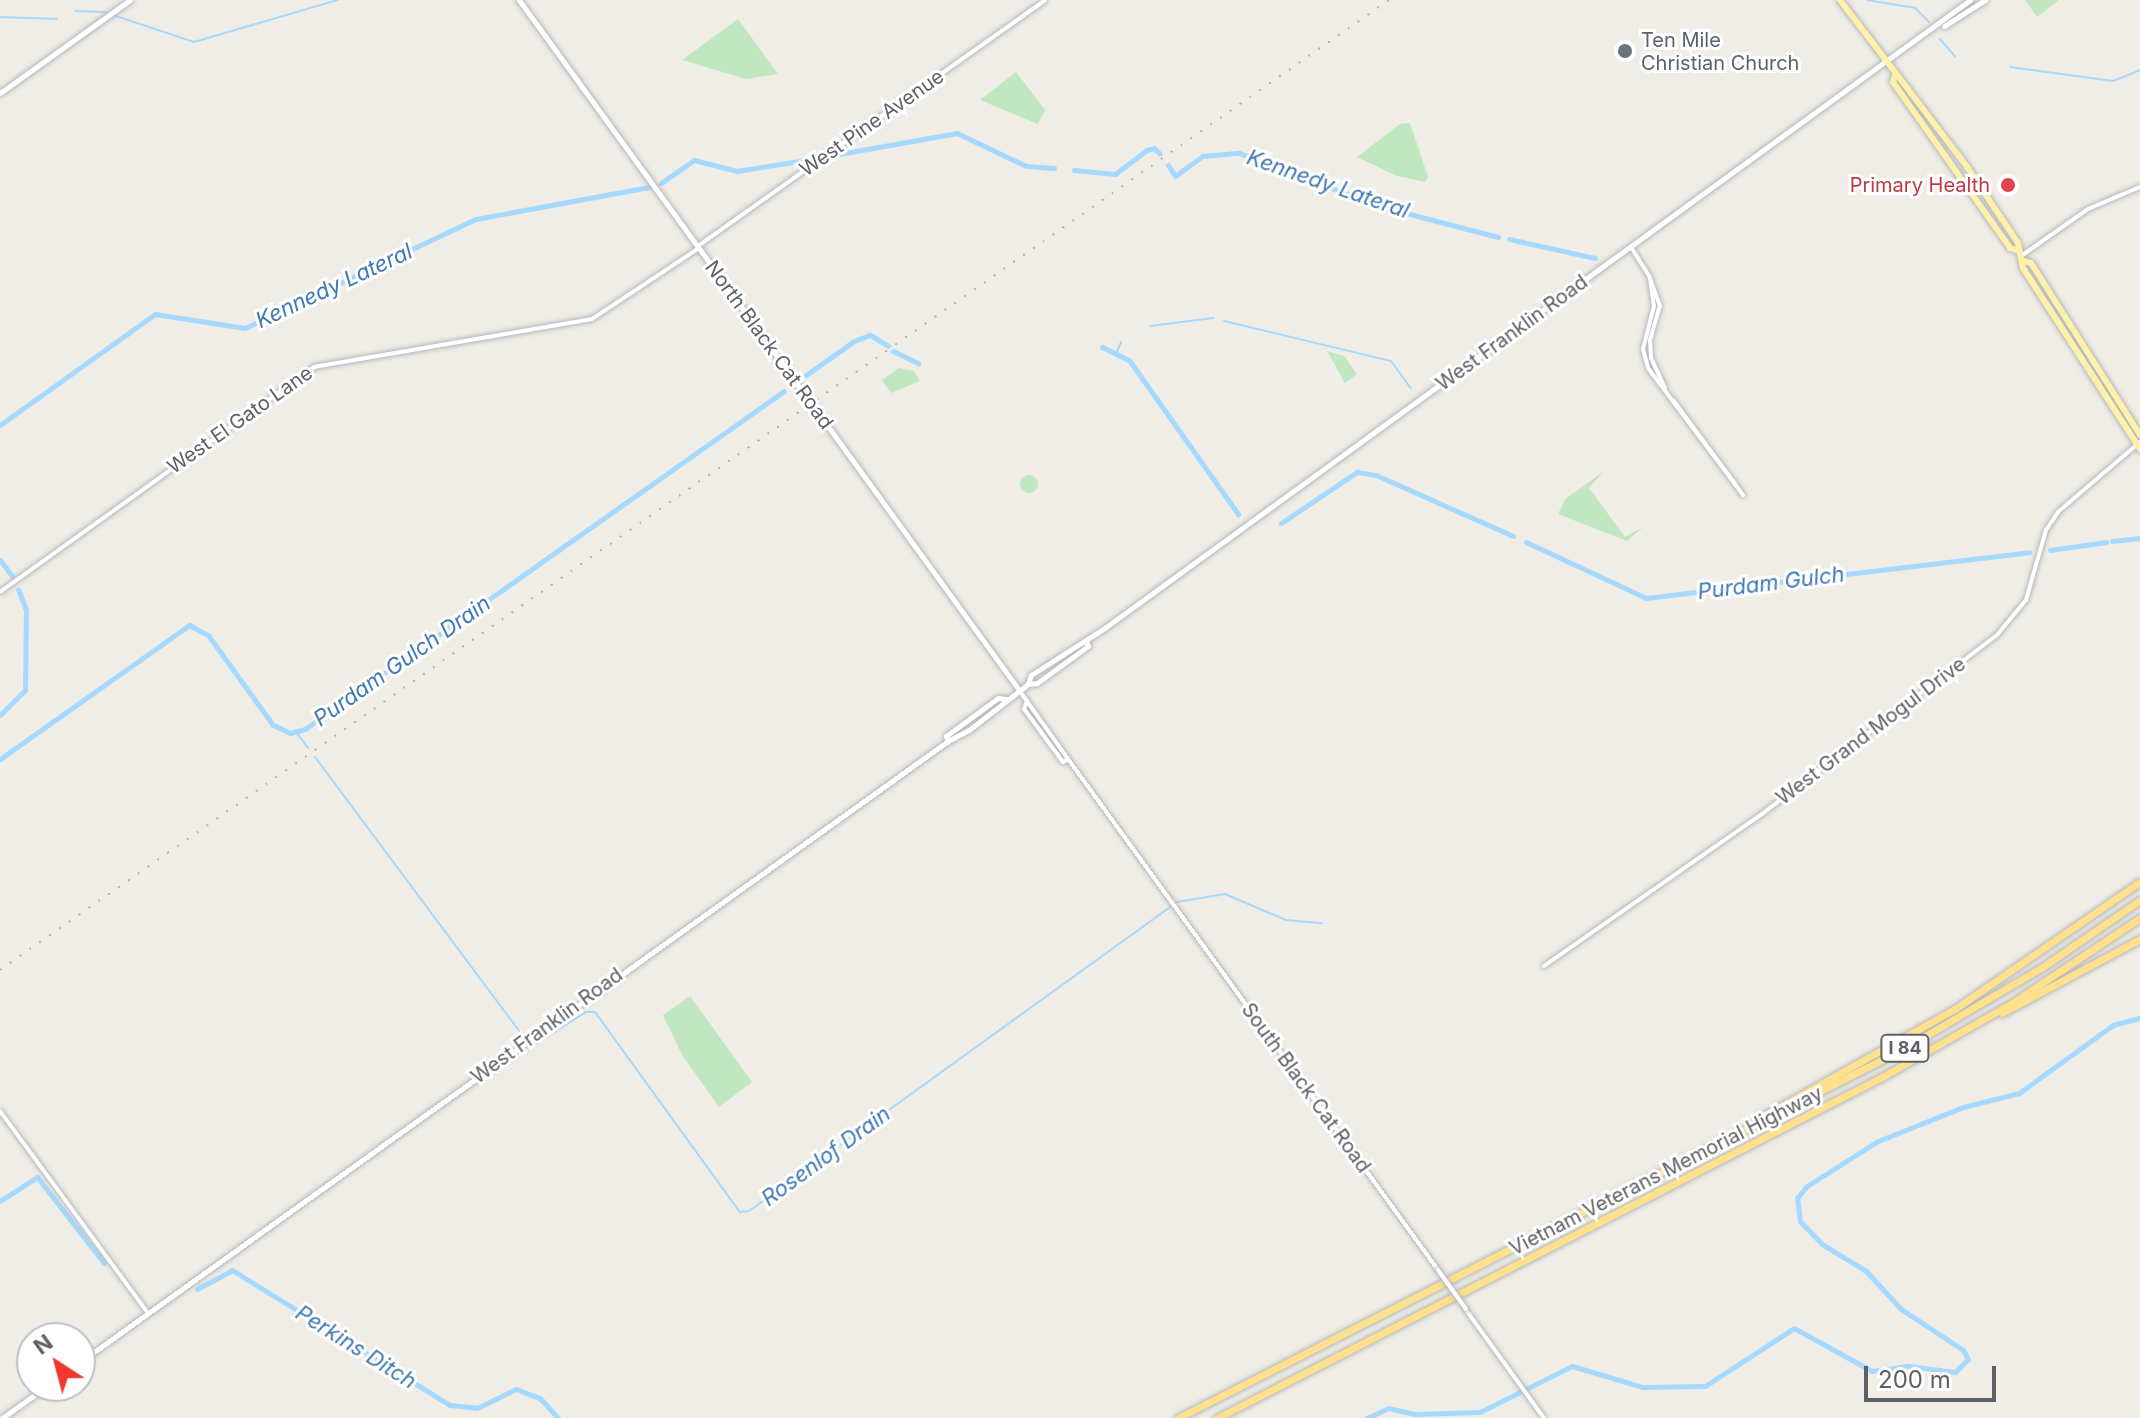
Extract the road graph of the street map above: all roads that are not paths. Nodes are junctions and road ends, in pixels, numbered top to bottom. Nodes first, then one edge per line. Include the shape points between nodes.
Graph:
1 (130, 0) edge
2 (519, 0) edge
3 (1045, 0) edge
4 (1840, 0) edge
5 (1970, 0) edge
6 (1985, 0) edge
7 (1939, 27) junction
8 (1887, 64) junction
9 (0, 93) edge
10 (2140, 187) edge
11 (699, 247) junction
12 (1631, 247) junction
13 (2020, 256) junction
14 (607, 311) joint
15 (2140, 435) edge
16 (2139, 445) edge
17 (1743, 495) dead end
18 (0, 592) edge
19 (1019, 690) junction
20 (1027, 701) junction
21 (1068, 759) junction
22 (2140, 882) edge
23 (2140, 900) edge
24 (2140, 918) edge
25 (2140, 939) edge
26 (1544, 966) dead end
27 (1978, 1023) junction
28 (0, 1111) edge
29 (1658, 1175) junction
30 (148, 1313) junction
31 (96, 1350) edge
32 (24, 1402) edge
33 (2, 1418) edge
34 (1178, 1418) edge
35 (1217, 1418) edge
36 (1544, 1418) edge

1 - 9 main road
2 - 11 main road, North Black Cat Road
3 - 11 street, West Pine Avenue
4 - 8 main road
5 - 7 main road, West Franklin Road
6 - 7 main road, West Franklin Road
7 - 8 main road, West Franklin Road
8 - 12 main road, West Franklin Road
8 - 13 main road via 1895,75 1893,82
10 - 13 street via 2088,209
11 - 14 street, West Pine Avenue
11 - 19 main road, North Black Cat Road
12 - 17 street via 1660,295 1651,358 1673,400
12 - 19 main road, West Franklin Road via 1086,641 1042,667
13 - 15 main road via 2031,263
13 - 16 main road
14 - 18 street, West El Gato Lane via 568,326 314,367
16 - 26 street, West Grand Mogul Drive via 2058,512 2046,530 2026,600 1997,635 1786,796
19 - 20 street, South Black Cat Road
19 - 30 main road, West Franklin Road via 998,698 946,736 948,741
20 - 21 street, South Black Cat Road
20 - 21 street, South Black Cat Road via 1024,709 1033,722 1063,762
21 - 36 street, South Black Cat Road, bridge
22 - 29 highway via 1955,1009
23 - 29 highway, Vietnam Veterans Memorial Highway / I 84 via 1949,1023
24 - 27 highway, Vietnam Veterans Memorial Highway / I 84
25 - 27 highway via 2022,1005
27 - 35 highway, Vietnam Veterans Memorial Highway / I 84
28 - 30 street
29 - 34 highway, Vietnam Veterans Memorial Highway / I 84
30 - 31 main road, West Franklin Road
32 - 33 main road

